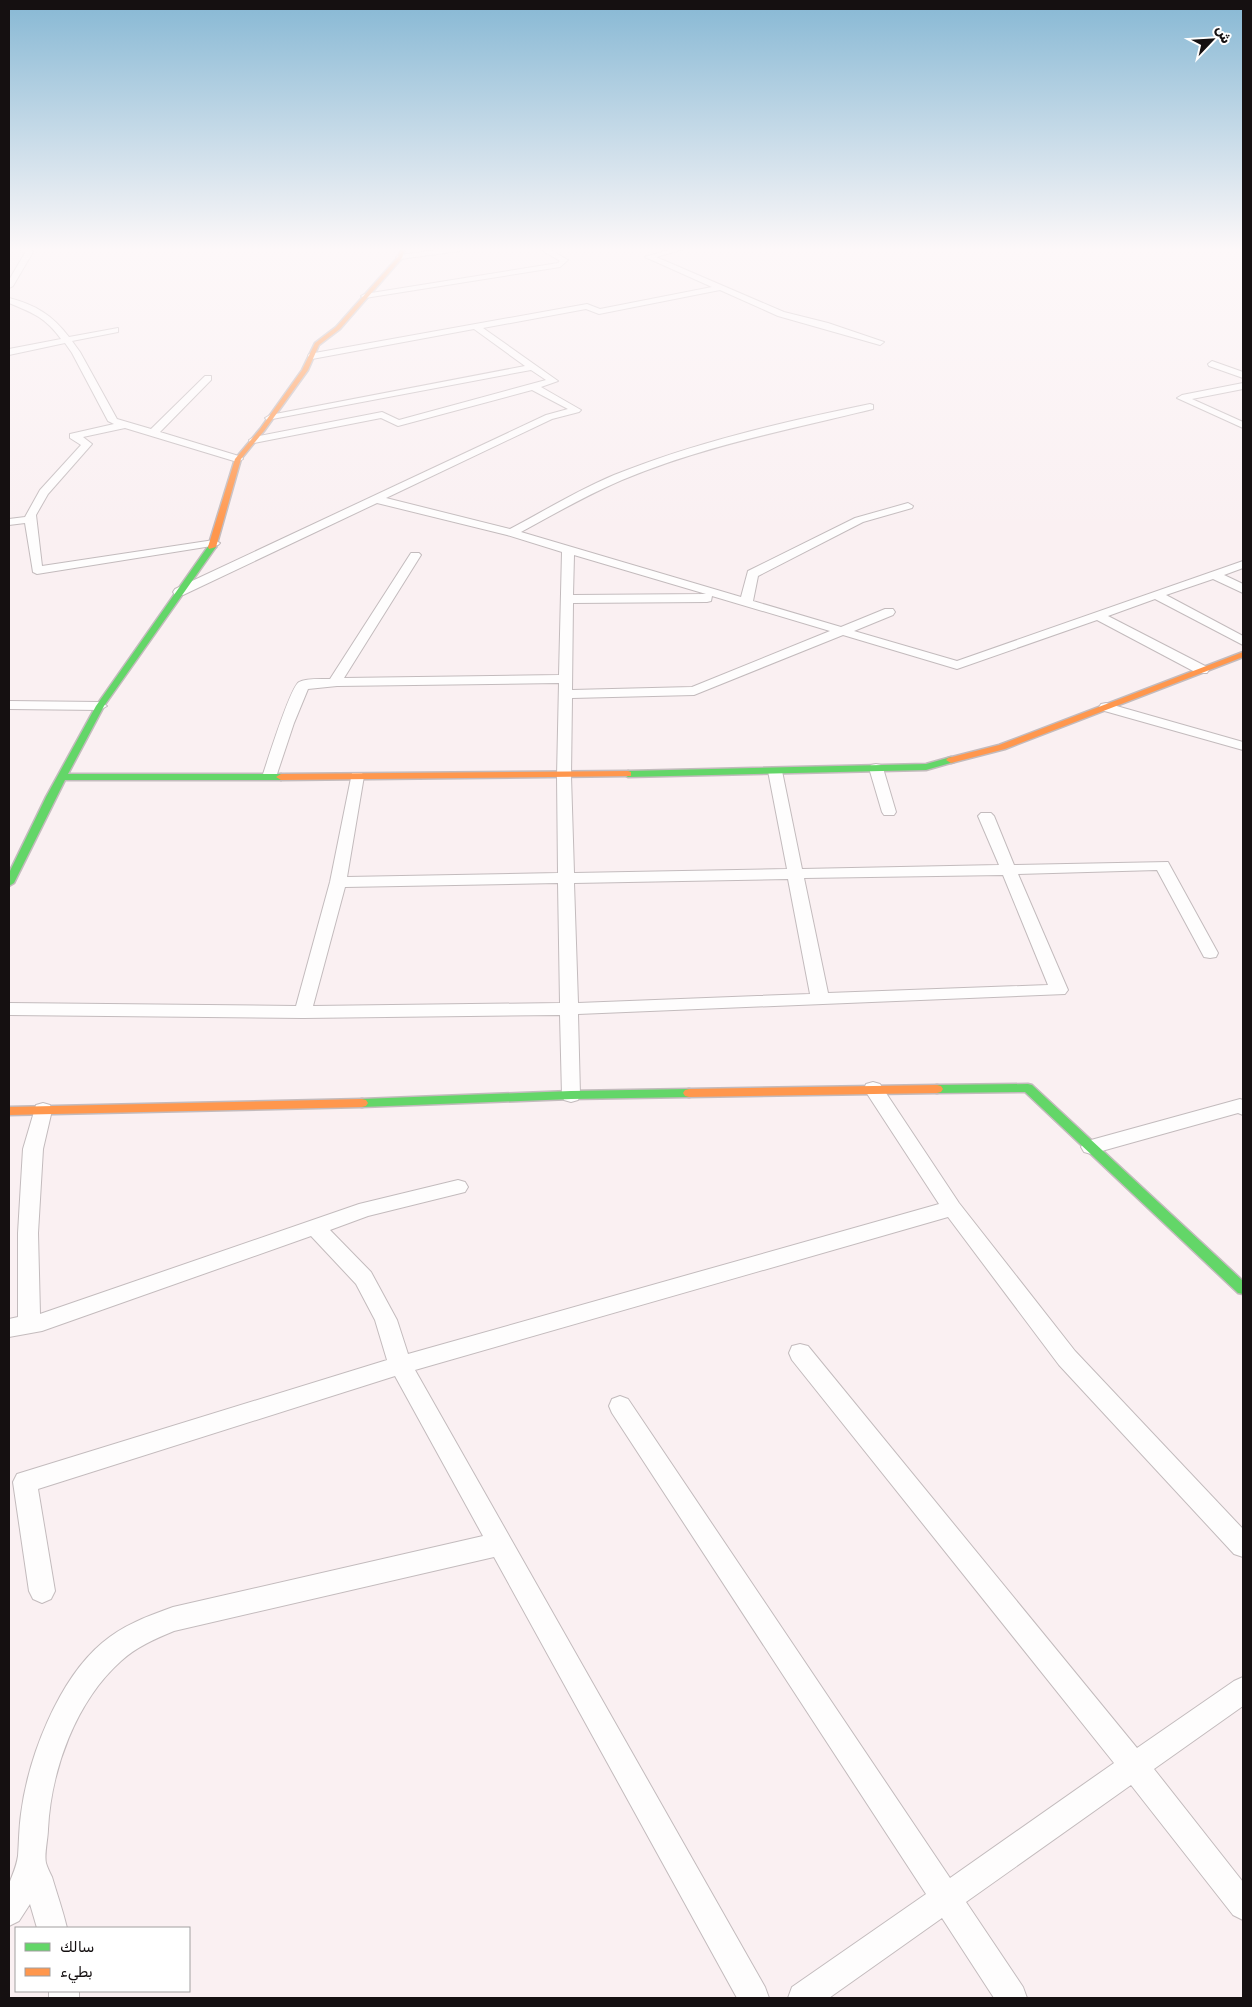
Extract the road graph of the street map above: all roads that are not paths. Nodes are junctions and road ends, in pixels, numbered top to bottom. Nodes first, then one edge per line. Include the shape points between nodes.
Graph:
1 (58, 343) edge
2 (68, 343) edge
3 (319, 343) edge
4 (384, 343) edge
5 (498, 343) edge
6 (9, 352) edge
7 (312, 356) junction
8 (1212, 364) dead end
9 (532, 367) junction
10 (1243, 374) edge
11 (208, 378) dead end
12 (1243, 386) edge
13 (534, 387) junction
14 (870, 407) dead end
15 (270, 418) junction
16 (124, 425) junction
17 (1243, 425) edge
18 (153, 434) junction
19 (254, 440) junction
20 (238, 459) junction
21 (375, 499) junction
22 (908, 506) dead end
23 (31, 519) junction
24 (9, 522) edge
25 (511, 533) junction
26 (214, 542) junction
27 (568, 550) junction
28 (415, 555) dead end
29 (1243, 564) edge
30 (1213, 574) junction
31 (1243, 589) edge
32 (179, 592) junction
33 (1156, 594) junction
34 (725, 598) junction
35 (567, 599) junction
36 (746, 604) junction
37 (890, 612) dead end
38 (1097, 615) junction
39 (842, 631) junction
40 (1243, 641) edge
41 (1243, 654) edge
42 (1202, 670) junction
43 (337, 682) junction
44 (566, 687) junction
45 (9, 705) edge
46 (100, 706) junction
47 (1106, 707) junction
48 (1243, 746) edge
49 (876, 768) junction
50 (776, 771) junction
51 (62, 776) junction
52 (357, 776) junction
53 (564, 776) junction
54 (269, 777) junction
55 (889, 812) dead end
56 (986, 816) dead end
57 (1009, 870) junction
58 (796, 875) junction
59 (567, 880) junction
60 (338, 882) junction
61 (9, 883) edge
62 (1210, 953) dead end
63 (820, 999) junction
64 (9, 1009) edge
65 (570, 1009) junction
66 (303, 1012) junction
67 (873, 1089) junction
68 (571, 1095) junction
69 (1243, 1108) edge
70 (9, 1110) edge
71 (43, 1110) junction
72 (1091, 1147) junction
73 (458, 1187) dead end
74 (952, 1208) junction
75 (315, 1227) junction
76 (1243, 1289) edge
77 (19, 1326) edge
78 (800, 1353) dead end
79 (400, 1365) junction
80 (620, 1406) dead end
81 (500, 1544) junction
82 (1243, 1546) edge
83 (42, 1591) dead end
84 (1243, 1690) edge
85 (1134, 1766) junction
86 (30, 1865) junction
87 (945, 1899) junction
88 (1243, 1905) edge
89 (9, 1911) edge
90 (52, 1927) edge
91 (754, 1998) edge
92 (803, 1998) edge
93 (1012, 1998) edge

1 - 6 street
2 - 16 street via 113,421
3 - 7 street
4 - 7 street
5 - 9 street
7 - 15 street
8 - 10 street
9 - 13 street via 554,381
9 - 15 street
11 - 18 street
12 - 17 street via 1182,398
13 - 19 street via 398,423 382,415
13 - 21 street via 576,410 549,417
14 - 25 street via 815,418 687,453 584,493
15 - 19 street
16 - 18 street
16 - 23 street via 74,436 88,444 44,492 30,515
18 - 20 street
19 - 20 street
20 - 26 street
21 - 25 street
21 - 32 street
22 - 36 street via 859,520 752,574
23 - 24 street
23 - 26 street via 37,570
25 - 27 street
26 - 32 street
27 - 34 street
27 - 35 street
28 - 43 street via 337,676
29 - 30 street
30 - 31 street
30 - 33 street
32 - 46 street
33 - 38 street
33 - 40 street
34 - 35 street
34 - 36 street
35 - 44 street
36 - 39 street
37 - 39 street
38 - 39 street via 958,665
38 - 42 street
39 - 44 street via 694,691
41 - 42 street
42 - 47 street
43 - 44 street
43 - 54 street via 303,685
44 - 53 street
45 - 46 street
46 - 51 street
47 - 48 street
47 - 49 street via 1002,747 926,767
49 - 50 street
49 - 55 street
50 - 53 street
50 - 58 street
51 - 54 street
51 - 61 street
52 - 53 street
52 - 54 street
52 - 60 street
53 - 59 street
56 - 57 street
57 - 58 street
57 - 62 street via 1162,865
57 - 63 street via 1059,990
58 - 59 street
58 - 63 street
59 - 60 street
59 - 65 street
60 - 66 street
63 - 65 street
64 - 66 street
65 - 66 street
65 - 68 street
67 - 68 street
67 - 72 street via 1028,1088
67 - 74 street
68 - 71 street
69 - 72 street via 1240,1106
70 - 71 street
71 - 77 street via 33,1149
72 - 76 street
73 - 75 street via 366,1209
74 - 79 street
74 - 82 street via 1067,1358
75 - 77 street via 42,1322
75 - 79 street via 364,1278 386,1320
78 - 85 street
79 - 81 street
79 - 83 street via 25,1482
80 - 87 street
81 - 86 street via 173,1619 130,1638 103,1660 84,1683 54,1740 36,1812
81 - 91 street
84 - 85 street
85 - 87 street
85 - 88 street
86 - 89 street via 28,1878
86 - 90 street via 37,1876
87 - 92 street
87 - 93 street

